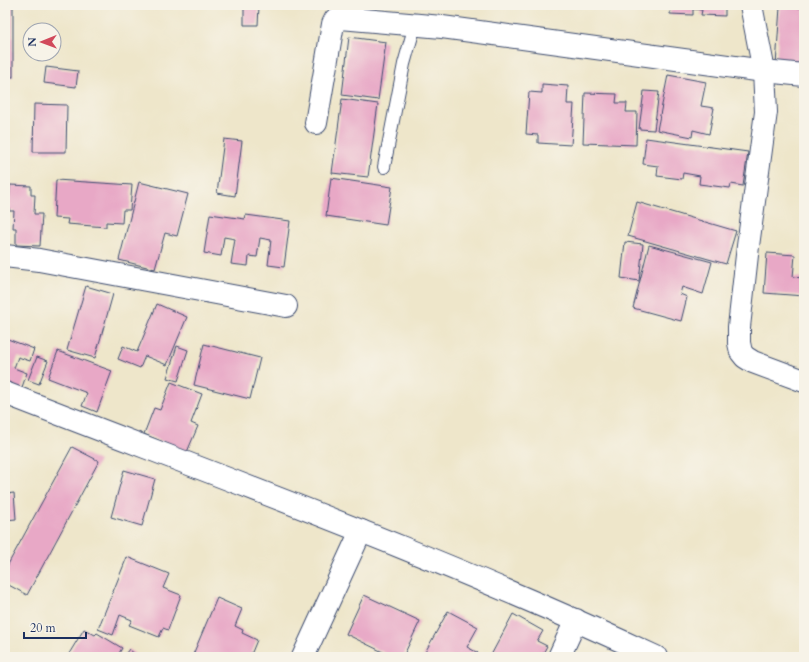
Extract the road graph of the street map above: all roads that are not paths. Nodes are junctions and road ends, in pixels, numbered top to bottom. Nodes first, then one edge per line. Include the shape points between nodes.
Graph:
1 (751, 5) edge
2 (415, 25) junction
3 (764, 71) junction
4 (804, 75) edge
5 (316, 123) dead end
6 (384, 167) dead end
7 (5, 256) edge
8 (286, 306) dead end
9 (804, 381) edge
10 (5, 393) edge
11 (361, 531) junction
12 (576, 620) junction
13 (303, 657) edge
14 (558, 657) edge
15 (656, 657) edge

1 - 3 street
2 - 3 street
2 - 5 street via 341,18 335,20
2 - 6 lane via 404,64
3 - 4 street
3 - 9 street via 766,112 748,246 739,343 741,352 753,362
7 - 8 street via 39,260
10 - 11 street
11 - 12 street
11 - 13 street
12 - 14 street
12 - 15 street

